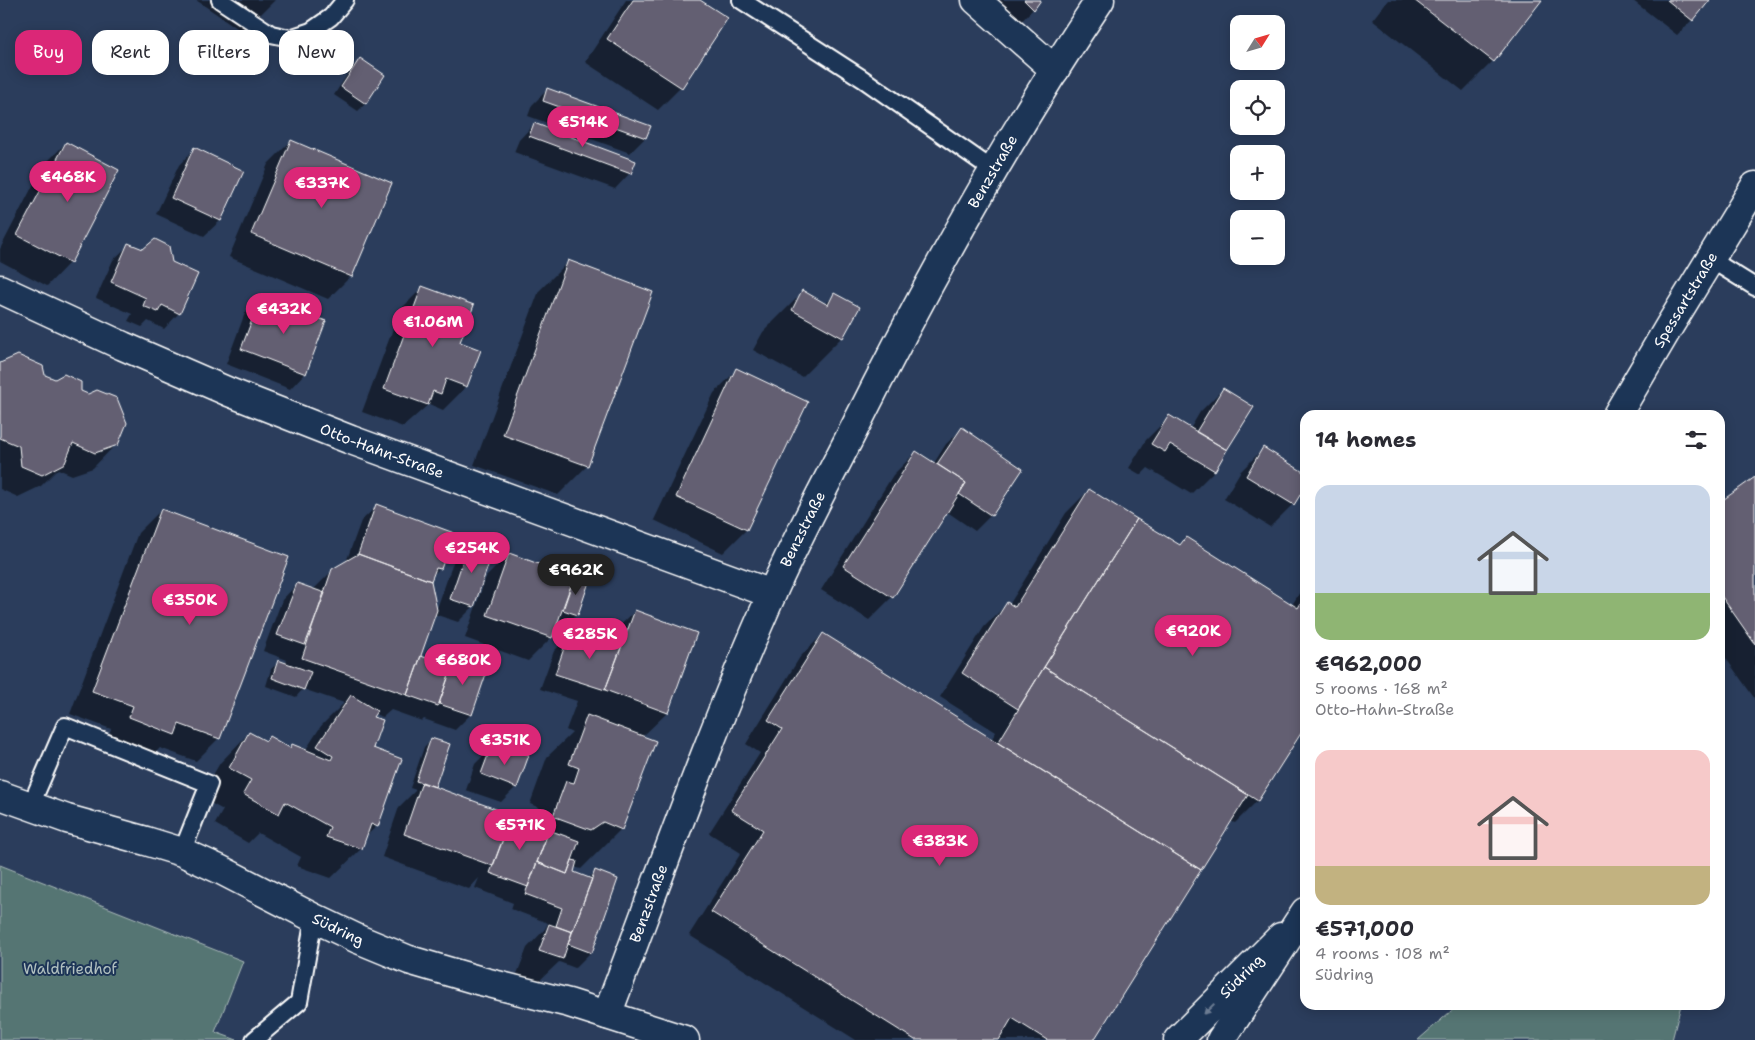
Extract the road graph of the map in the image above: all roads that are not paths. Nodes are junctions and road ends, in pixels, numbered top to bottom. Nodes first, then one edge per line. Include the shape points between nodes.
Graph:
1 (220, 0) edge
2 (345, 0) edge
3 (741, 0) edge
4 (976, 0) edge
5 (1100, 0) edge
6 (1054, 70) junction
7 (993, 170) junction
8 (1755, 186) edge
9 (1710, 259) junction
10 (1755, 287) edge
11 (0, 289) edge
12 (1620, 410) edge
13 (772, 594) junction
14 (0, 795) edge
15 (30, 807) junction
16 (182, 852) junction
17 (1300, 917) edge
18 (314, 918) junction
19 (1300, 920) edge
20 (607, 1015) junction
21 (254, 1040) edge
22 (685, 1040) edge
23 (1178, 1040) edge
24 (1221, 1040) edge

1 - 2 lane via 271,34 290,38 311,31 331,17
3 - 7 lane via 863,79
4 - 6 street
5 - 6 street, Benzstraße
6 - 7 street, Benzstraße
7 - 13 street, Benzstraße via 887,363
8 - 9 street, Spessartstraße
9 - 10 lane
9 - 12 street, Spessartstraße
11 - 13 street, Otto-Hahn-Straße via 230,392
13 - 20 street, Benzstraße via 735,679
14 - 15 street, Südring
15 - 16 street, Südring
15 - 16 lane via 65,726 210,784
16 - 18 street, Südring
17 -> 23 street, Südring
18 - 20 street, Südring via 409,960
18 - 21 lane via 299,1002
19 - 24 street
20 - 22 street, Südring

